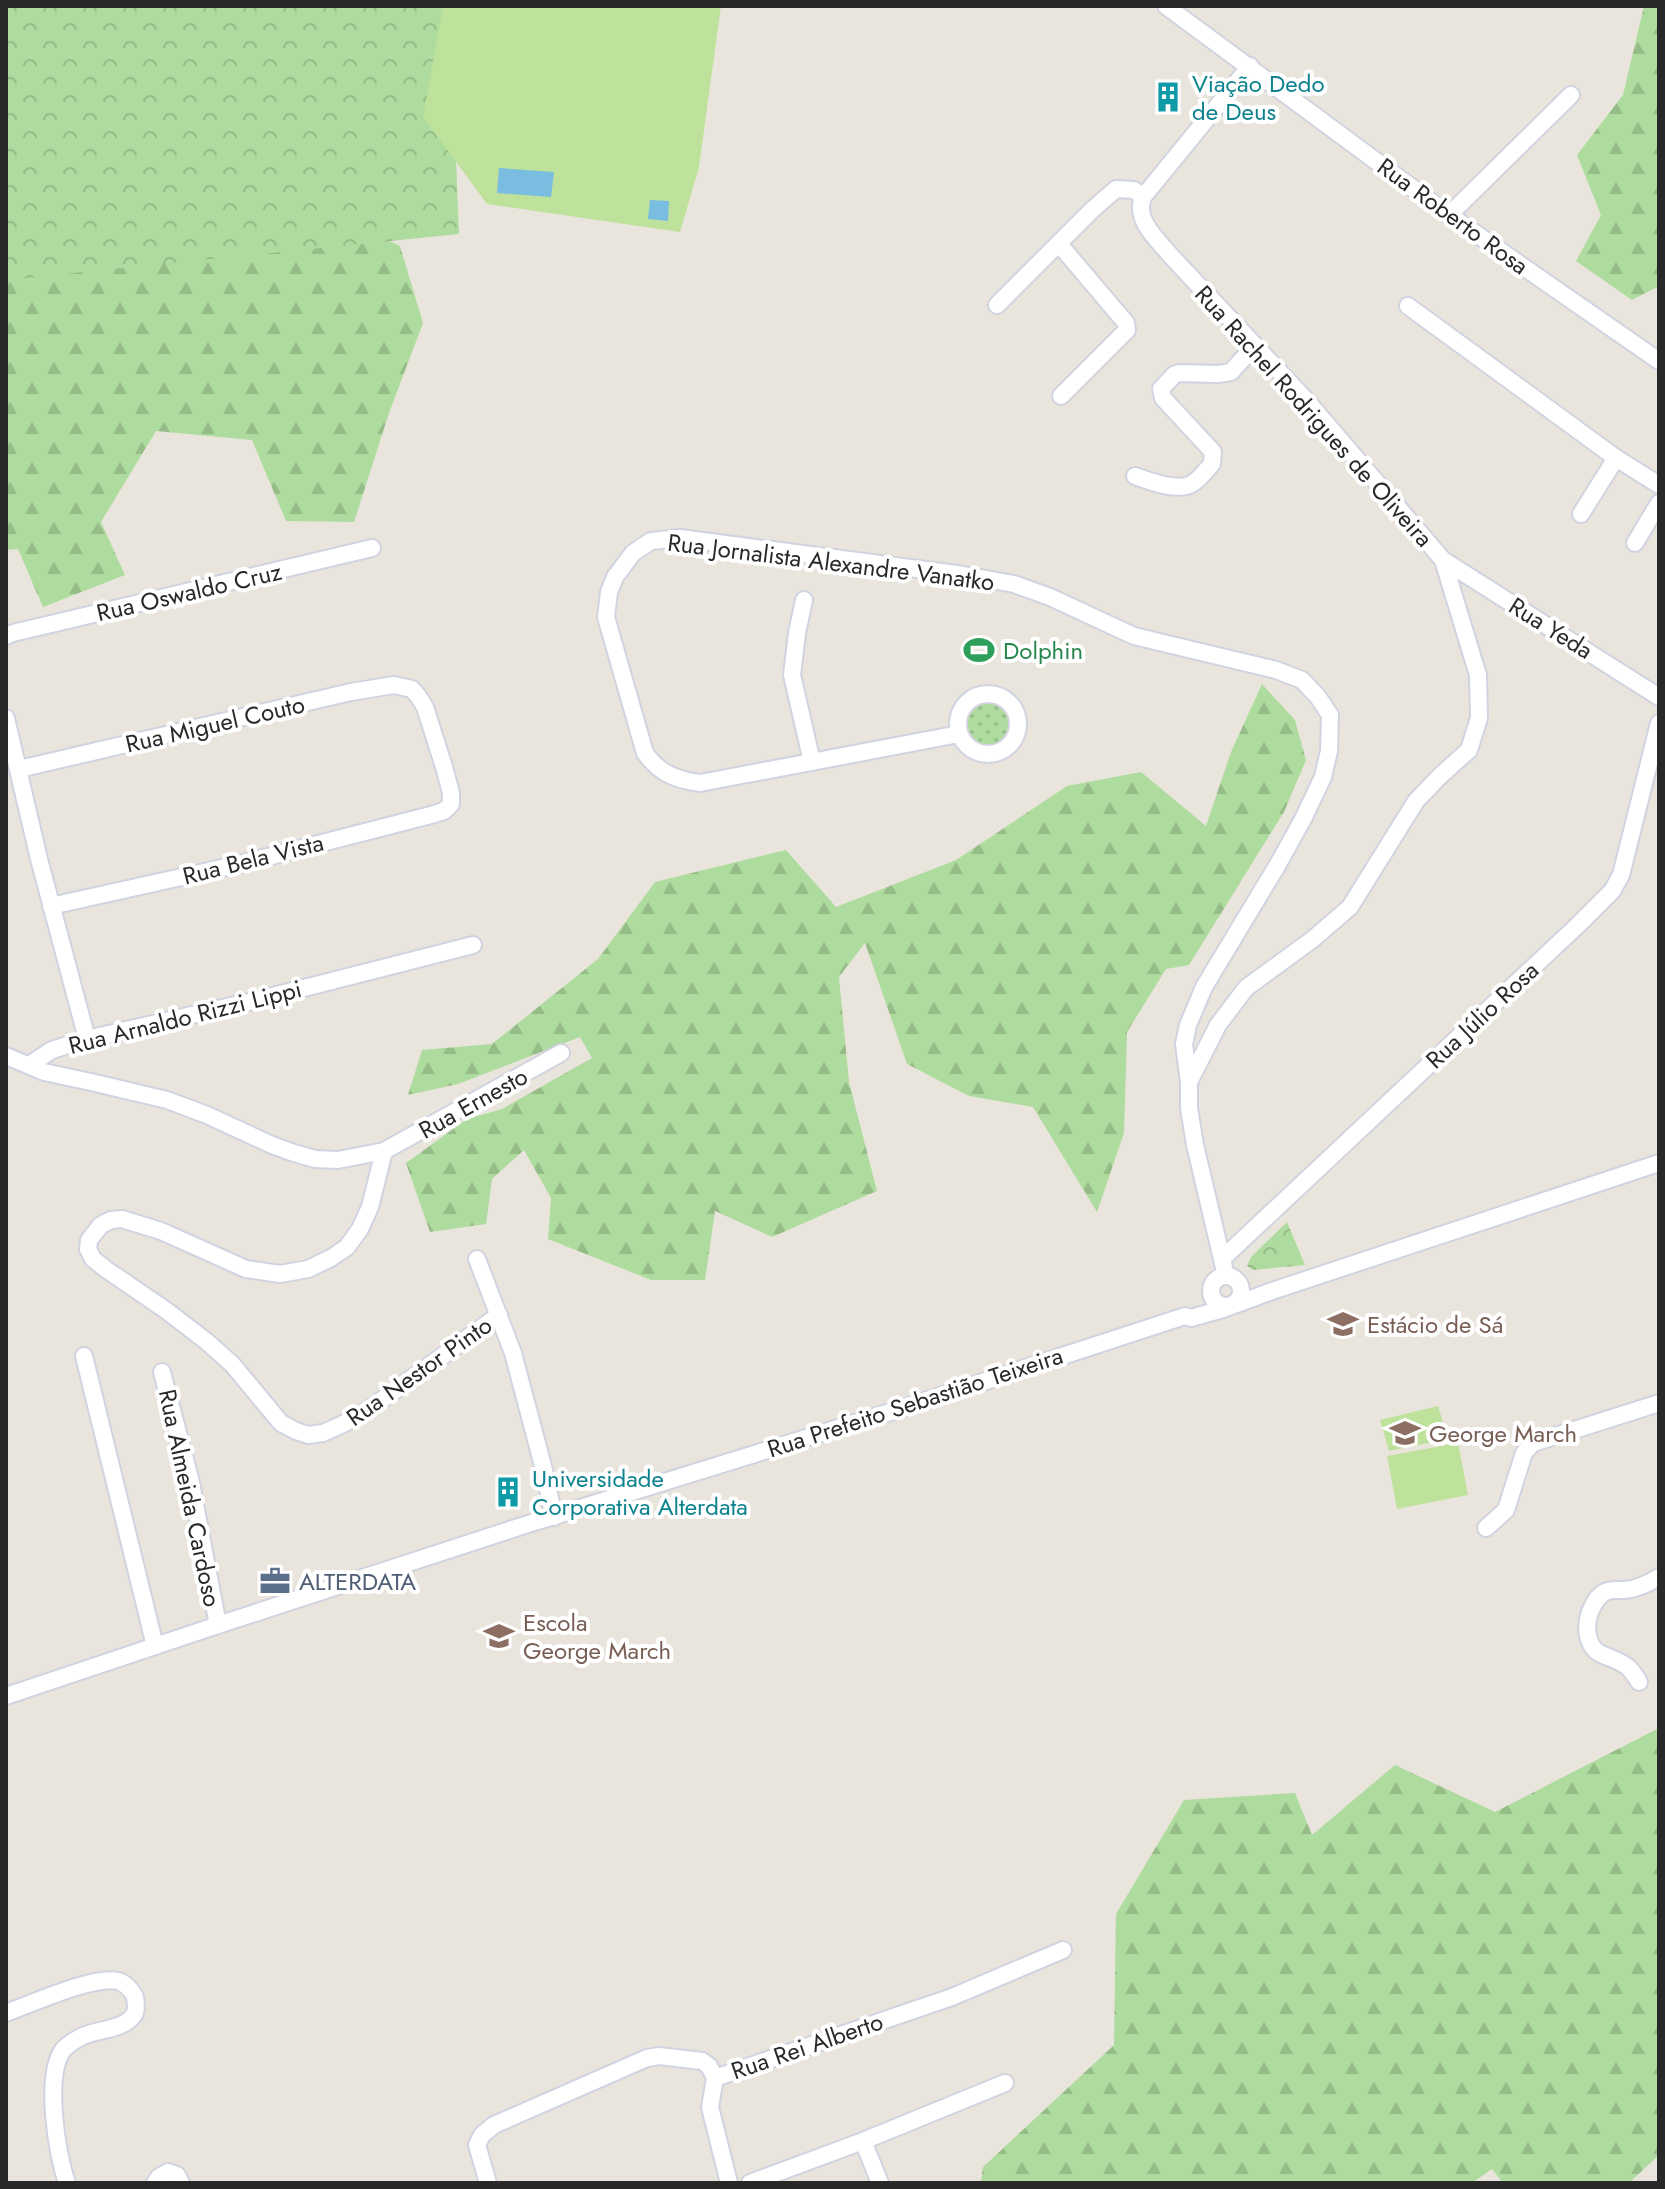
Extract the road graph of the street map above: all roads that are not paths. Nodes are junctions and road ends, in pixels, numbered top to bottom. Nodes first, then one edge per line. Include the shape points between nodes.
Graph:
1 (1166, 6) edge
2 (1250, 66) junction
3 (1571, 95) dead end
4 (1143, 197) junction
5 (1449, 215) junction
6 (1059, 244) junction
7 (997, 305) dead end
8 (1408, 306) dead end
9 (1254, 346) junction
10 (1659, 361) edge
11 (1061, 396) dead end
12 (1616, 458) junction
13 (1135, 476) dead end
14 (1659, 485) edge
15 (1659, 503) edge
16 (1581, 514) dead end
17 (1635, 543) dead end
18 (372, 548) dead end
19 (1443, 560) junction
20 (804, 600) dead end
21 (6, 636) edge
22 (1659, 697) edge
23 (6, 718) edge
24 (1659, 723) edge
25 (959, 734) dead end
26 (812, 762) junction
27 (19, 769) junction
28 (451, 804) joint
29 (51, 906) junction
30 (473, 945) dead end
31 (87, 1039) junction
32 (561, 1053) dead end
33 (6, 1056) edge
34 (29, 1065) junction
35 (1189, 1082) junction
36 (384, 1151) junction
37 (1659, 1163) edge
38 (1223, 1258) junction
39 (477, 1259) dead end
40 (1233, 1281) junction
41 (1212, 1288) junction
42 (1272, 1291) junction
43 (1230, 1305) junction
44 (499, 1315) junction
45 (1185, 1316) junction
46 (84, 1356) dead end
47 (162, 1372) dead end
48 (1659, 1403) edge
49 (554, 1517) junction
50 (1486, 1528) dead end
51 (1659, 1577) edge
52 (218, 1625) junction
53 (155, 1646) junction
54 (1639, 1682) dead end
55 (6, 1696) edge
56 (1063, 1950) dead end
57 (6, 2013) edge
58 (715, 2078) junction
59 (1005, 2083) dead end
60 (863, 2141) junction
61 (67, 2183) edge
62 (155, 2183) edge
63 (181, 2183) edge
64 (488, 2183) edge
65 (729, 2183) edge
66 (750, 2183) edge
67 (880, 2183) edge

1 - 2 street, Rua Roberto Rosa
2 - 4 street
2 - 5 street, Rua Roberto Rosa
3 - 5 street
4 - 6 street via 1134,190 1116,189
4 - 9 street, Rua Rachel Rodrigues de Oliveira via 1141,214 1152,233
5 - 10 street, Rua Roberto Rosa
6 - 7 street
6 - 11 street via 1127,330
8 - 12 street
9 - 13 street via 1231,372 1179,373 1161,389 1163,398 1213,452 1212,464 1186,486
9 - 19 street, Rua Rachel Rodrigues de Oliveira
12 - 14 street
12 - 16 street
15 - 17 street
18 - 21 street, Rua Oswaldo Cruz
19 - 22 street, Rua Yeda
19 - 35 street, Rua Rachel Rodrigues de Oliveira via 1478,675 1479,718 1469,750 1416,801 1350,907 1246,988 1218,1025
20 - 26 street via 792,675
23 - 27 street
24 - 38 street, Rua Júlio Rosa via 1621,875 1612,891
25 - 26 street, Rua Jornalista Alexandre Vanatko
26 - 35 street, Rua Jornalista Alexandre Vanatko via 700,783 682,781 652,765 606,617 615,577 633,553 651,541 680,538 987,578 1050,597 1134,636 1302,680 1330,715 1323,777 1204,987 1184,1044
27 - 28 street, Rua Miguel Couto via 394,685 412,689 425,707
27 - 29 street
28 - 29 street, Rua Bela Vista via 431,815 240,864
29 - 31 street
30 - 31 street, Rua Arnaldo Rizzi Lippi
31 - 34 street, Rua Arnaldo Rizzi Lippi via 52,1050
32 - 36 street, Rua Ernesto
33 - 34 street
34 - 36 street, Rua Arnaldo Rizzi Lippi via 167,1100 315,1159
35 - 38 street via 1195,1145
36 - 44 street, Rua Nestor Pinto via 360,1229 347,1247 308,1269 280,1274 246,1269 122,1219 101,1225 88,1249 93,1259 224,1356 281,1423 308,1435 368,1410
37 - 42 street, Rua Prefeito Sebastião Teixeira
38 - 40 street
39 - 44 street
40 - 41 street via 1217,1280
40 - 42 street, Rua Prefeito Sebastião Teixeira
40 - 43 street via 1241,1290
41 - 43 street via 1216,1302
41 - 45 street, Rua Prefeito Sebastião Teixeira
42 - 43 street, Rua Prefeito Sebastião Teixeira
43 - 45 street, Rua Prefeito Sebastião Teixeira
44 - 49 street via 528,1406
45 - 49 street, Rua Prefeito Sebastião Teixeira
46 - 53 street
47 - 52 street, Rua Almeida Cardoso via 190,1478
48 - 50 street via 1533,1443 1524,1453 1506,1510
49 - 52 street, Rua Prefeito Sebastião Teixeira
51 - 54 street via 1602,1593 1587,1618 1597,1652 1630,1669
52 - 53 street, Rua Prefeito Sebastião Teixeira
53 - 55 street, Rua Prefeito Sebastião Teixeira
56 - 58 street, Rua Rei Alberto via 952,1997
57 - 61 street via 109,1981 118,1981 134,1994 134,2015 71,2044 59,2058 54,2127
58 - 64 street, Rua Rei Alberto via 702,2061 647,2058 494,2125 477,2145
58 - 65 street via 710,2107
59 - 60 street
60 - 66 street
60 - 67 street
62 - 63 street via 168,2172

